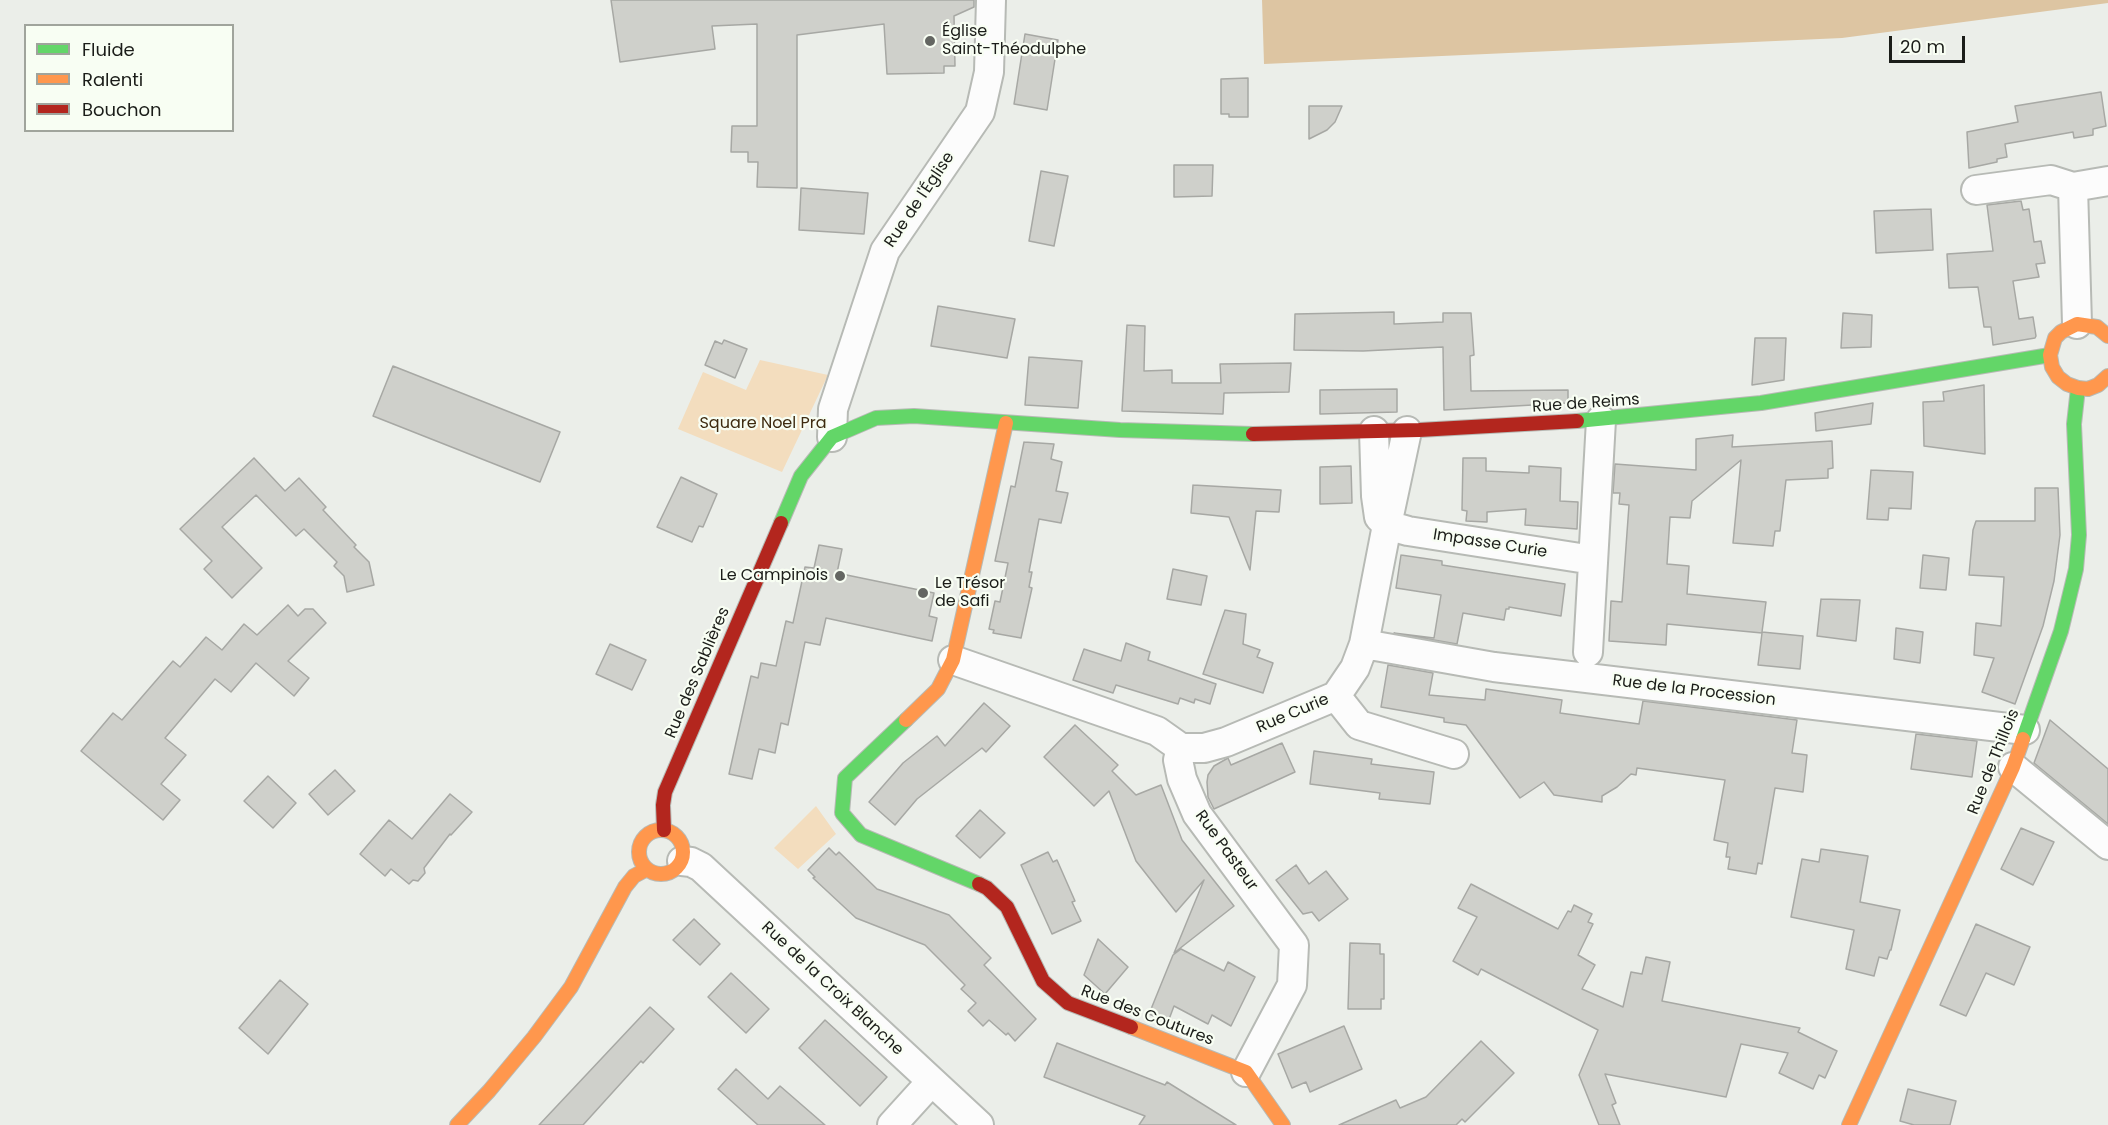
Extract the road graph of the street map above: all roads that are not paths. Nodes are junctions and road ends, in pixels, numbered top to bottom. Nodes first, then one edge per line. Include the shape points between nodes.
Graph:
1 (991, 0) edge
2 (2108, 181) edge
3 (2073, 187) junction
4 (1976, 190) dead end
5 (2077, 324) junction
6 (2108, 336) edge
7 (2050, 354) junction
8 (2108, 376) edge
9 (2078, 388) junction
10 (1601, 420) junction
11 (1006, 423) junction
12 (1374, 431) junction
13 (1407, 431) junction
14 (832, 437) junction
15 (1387, 525) junction
16 (1593, 560) junction
17 (1364, 644) junction
18 (1588, 652) dead end
19 (953, 660) junction
20 (1336, 696) junction
21 (2025, 730) junction
22 (1181, 748) junction
23 (1454, 754) dead end
24 (2013, 767) junction
25 (664, 830) junction
26 (2108, 845) edge
27 (682, 861) junction
28 (647, 869) junction
29 (1246, 1072) junction
30 (931, 1082) junction
31 (457, 1125) edge
32 (892, 1125) edge
33 (979, 1125) edge
34 (1283, 1125) edge
35 (1849, 1125) edge

1 - 14 street, Rue de l'Église via 989,72 980,112 885,251 833,409
2 - 3 street
3 - 4 street via 2050,180
3 - 5 street
5 - 6 street via 2097,327
5 - 7 street via 2055,338
7 - 9 street via 2058,377
7 - 10 street, Rue de Reims via 1761,403
8 - 9 street via 2098,385
9 - 21 street, Rue de Thillois via 2074,424 2079,535 2076,569 2061,631
10 - 13 street, Rue de Reims
10 - 16 street
11 - 12 street, Rue de Reims via 1270,434
11 - 14 street, Rue des Sablières via 914,416 876,418
11 - 19 street, Rue des Coutures
12 - 13 street, Rue de Reims
12 - 15 street via 1376,496 1379,517
13 - 15 street, Rue Curie
14 - 25 street, Rue des Sablières via 801,476 670,780 663,805
15 - 16 street, Impasse Curie
15 - 17 street, Rue Curie
16 - 18 street
17 - 20 street, Rue Curie via 1355,668
17 - 21 street, Rue de la Procession via 1494,667
19 - 22 street via 1157,731
19 - 29 street, Rue des Coutures via 938,689 845,778 842,813 861,835 987,888 1007,907 1043,981 1068,1003
20 - 22 street, Rue Curie via 1226,742 1204,748
20 - 23 street via 1359,725
21 - 24 street, Rue de Thillois
22 - 29 street, Rue Pasteur via 1178,760 1182,779 1197,814 1294,945 1292,985
24 - 26 street
24 - 35 street, Rue de Thillois
25 - 27 street via 680,841
25 - 28 street via 652,832 642,841 639,856
27 - 28 street via 666,874
27 - 30 street, Rue de la Croix Blanche via 701,867
28 - 31 street via 625,887 571,987 540,1029
29 - 34 street
30 - 32 street
30 - 33 street, Rue de la Croix Blanche

